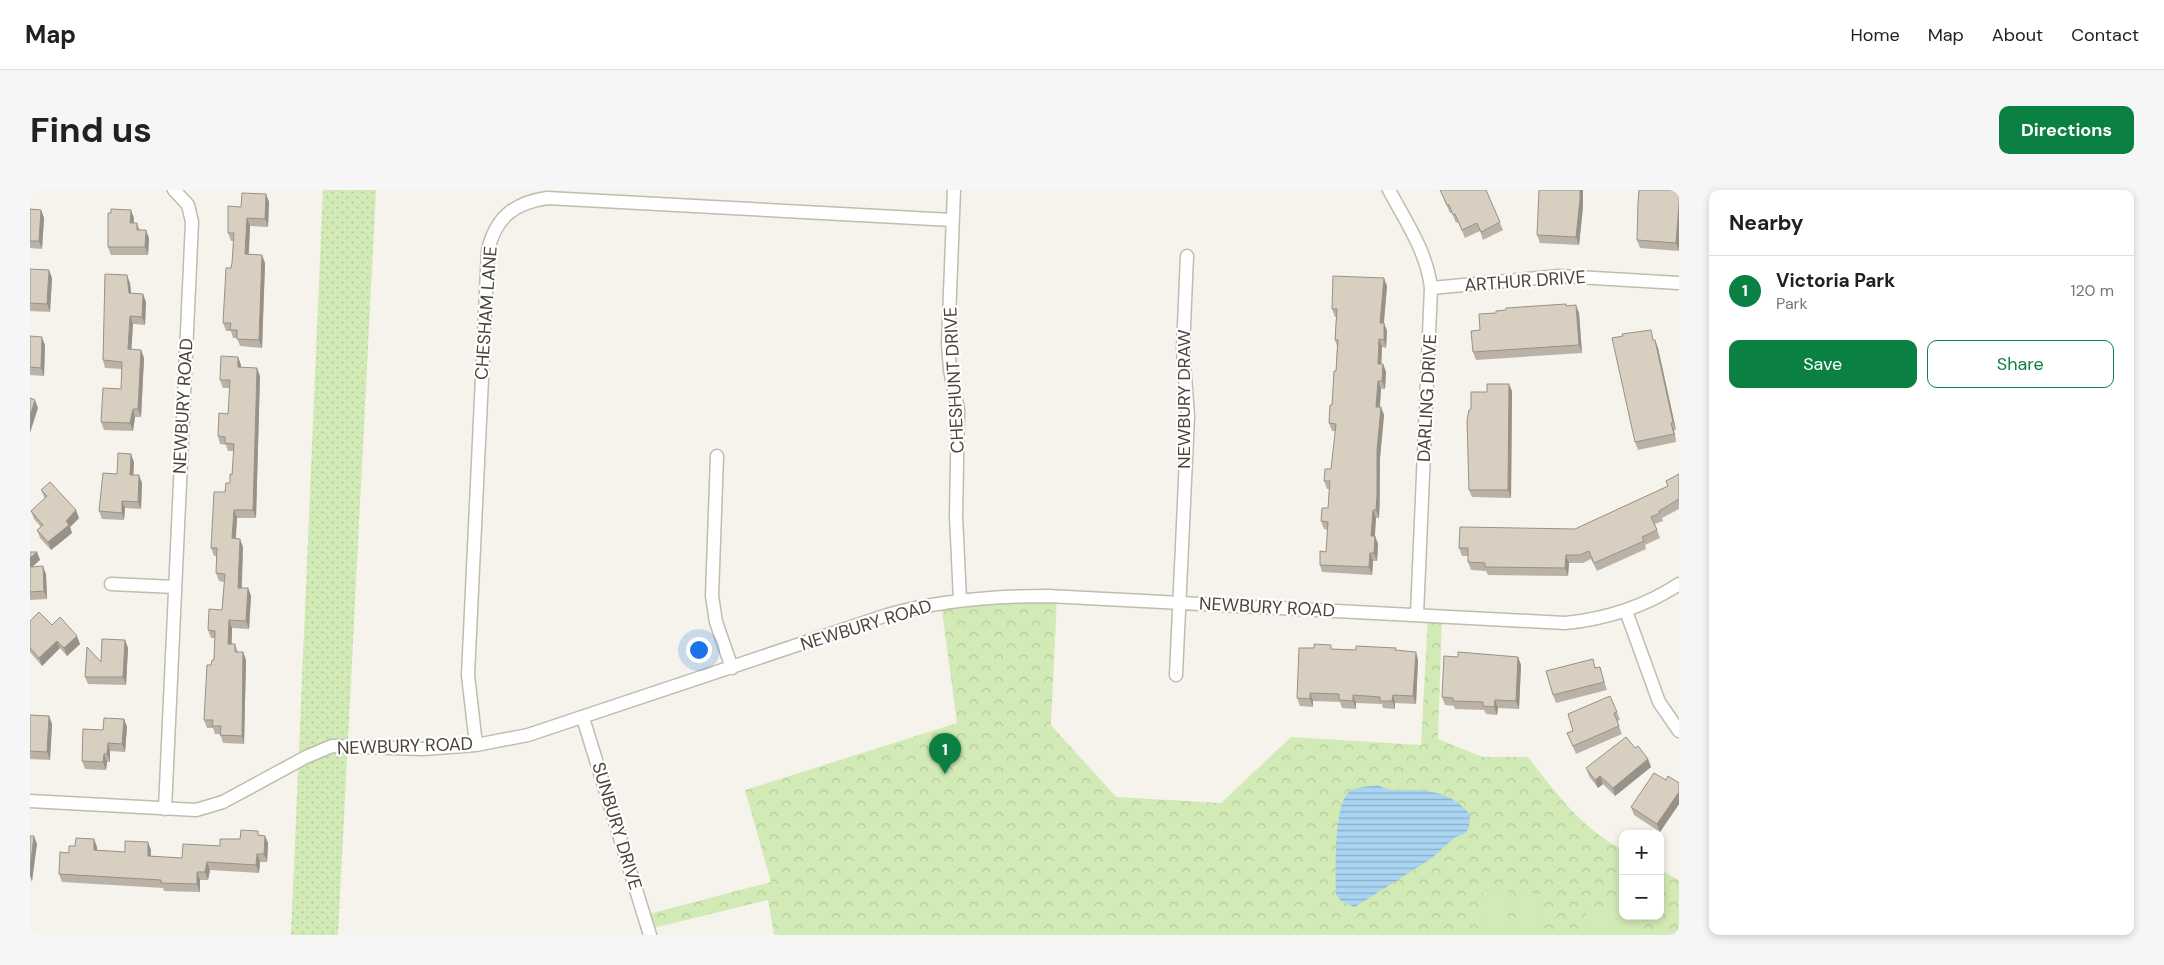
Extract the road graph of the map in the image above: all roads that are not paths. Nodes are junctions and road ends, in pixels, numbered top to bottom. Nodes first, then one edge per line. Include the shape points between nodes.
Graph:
1 (174, 190) edge
2 (954, 190) edge
3 (1389, 190) edge
4 (952, 220) junction
5 (1187, 256) dead end
6 (1679, 283) edge
7 (1431, 288) junction
8 (717, 456) dead end
9 (112, 584) dead end
10 (1679, 584) edge
11 (175, 587) junction
12 (960, 600) junction
13 (1178, 602) junction
14 (1626, 611) junction
15 (1417, 615) junction
16 (732, 668) junction
17 (1176, 675) dead end
18 (583, 718) junction
19 (1679, 732) edge
20 (476, 745) junction
21 (30, 801) edge
22 (165, 809) junction
23 (650, 935) edge

1 - 11 street, NEWBURY ROAD via 186,202 192,218
2 - 4 street, CHESHUNT DRIVE
3 - 7 street, DARLING DRIVE via 1421,250
4 - 12 street, CHESHUNT DRIVE via 948,344 958,410 956,516
4 - 20 street, CHESHAM LANE via 547,198 516,207 503,218 492,232 488,250 468,675
5 - 13 street, NEWBURY DRAW via 1184,349 1188,416
6 - 7 street, ARTHUR DRIVE via 1560,276
7 - 15 street, DARLING DRIVE
8 - 16 street via 712,596 716,622
9 - 11 street
10 - 14 street, NEWBURY ROAD via 1648,603
11 - 22 street, NEWBURY ROAD
12 - 13 street, NEWBURY ROAD via 1048,596
12 - 16 street, NEWBURY ROAD via 887,615
13 - 15 street, NEWBURY ROAD
13 - 17 street, NEWBURY DRAW
14 - 15 street, NEWBURY ROAD via 1565,623
14 - 19 street via 1659,702
16 - 18 street, NEWBURY ROAD
18 - 20 street, NEWBURY ROAD via 528,735
18 - 23 street, SUNBURY DRIVE
20 - 22 street, NEWBURY ROAD via 423,749 332,746 215,806 196,810
21 - 22 street, NEWBURY ROAD

